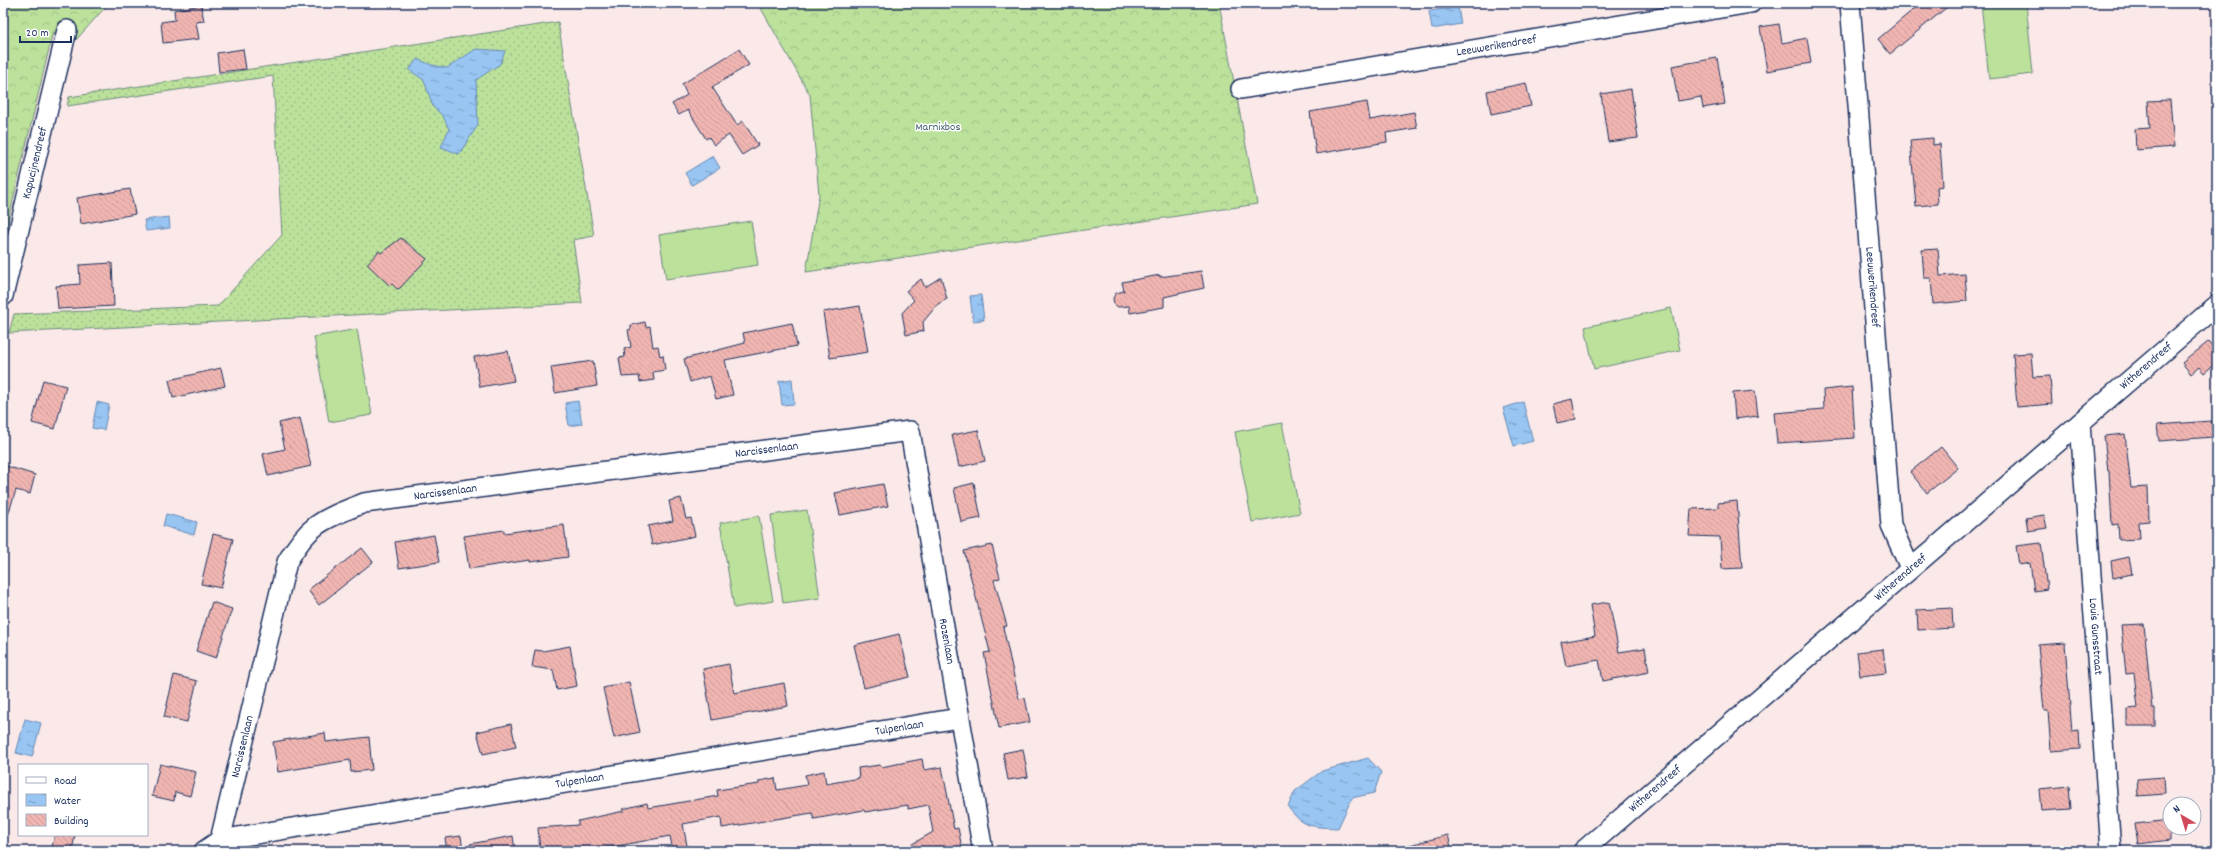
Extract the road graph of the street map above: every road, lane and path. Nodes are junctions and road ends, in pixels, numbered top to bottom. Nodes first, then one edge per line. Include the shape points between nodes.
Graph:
1 (1752, 3) edge
2 (1850, 3) edge
3 (67, 30) dead end
4 (1242, 89) dead end
5 (3, 296) edge
6 (2217, 305) edge
7 (2080, 423) junction
8 (910, 431) joint
9 (1910, 568) junction
10 (959, 718) junction
11 (220, 840) junction
12 (204, 851) edge
13 (983, 851) edge
14 (1583, 851) edge
15 (2111, 851) edge

1 - 4 street, Leeuwerikendreef
2 - 9 street, Leeuwerikendreef via 1891,525
3 - 5 street, Kapucijnendreef
6 - 7 street, Witherendreef
7 - 9 street, Witherendreef
7 - 15 street, Louis Gunsstraat
8 - 10 street, Rozenlaan
8 - 11 street, Narcissenlaan via 364,504 324,519 299,541 287,562
9 - 14 street, Witherendreef
10 - 11 street, Tulpenlaan
10 - 13 street, Rozenlaan
11 - 12 street, Tulpenlaan

